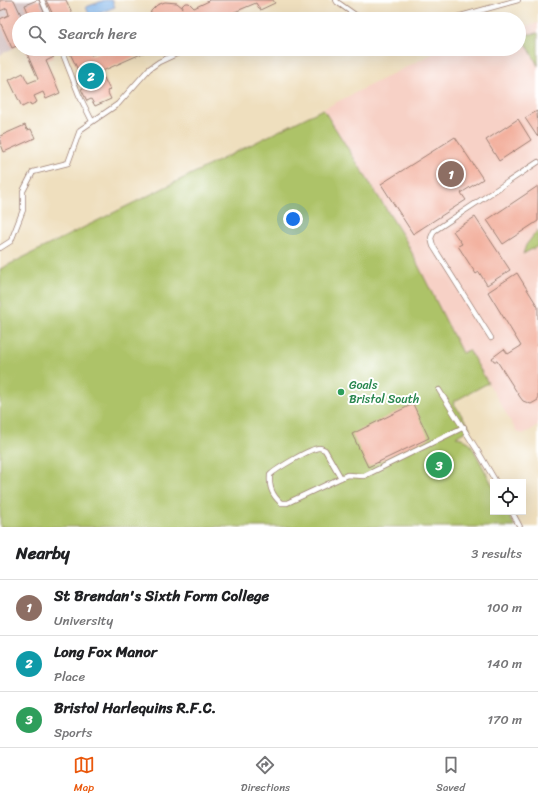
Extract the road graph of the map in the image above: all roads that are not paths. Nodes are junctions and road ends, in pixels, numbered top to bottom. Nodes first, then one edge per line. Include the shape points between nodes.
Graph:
1 (42, 0) edge
2 (336, 0) edge
3 (518, 0) edge
4 (47, 12) edge
5 (351, 12) edge
6 (475, 12) edge
7 (64, 56) edge
8 (172, 56) edge
9 (92, 121) junction
10 (538, 162) edge
11 (0, 248) edge
12 (491, 338) dead end
13 (439, 390) dead end
14 (464, 427) junction
15 (341, 478) junction
16 (494, 479) edge
17 (514, 515) edge
18 (520, 527) edge

1 - 4 lane
2 - 5 lane
3 - 6 lane
7 - 9 lane
8 - 9 lane via 149,69 118,104
9 - 11 lane via 80,130 68,163 33,172 23,191 23,210 11,241
10 - 12 lane via 434,231 431,238 433,246
13 - 14 lane
14 - 15 lane via 364,476 348,475
14 - 16 lane
15 - 15 lane via 287,503 281,503 277,499 270,485 270,475 275,470 318,448 325,450
17 - 18 lane

